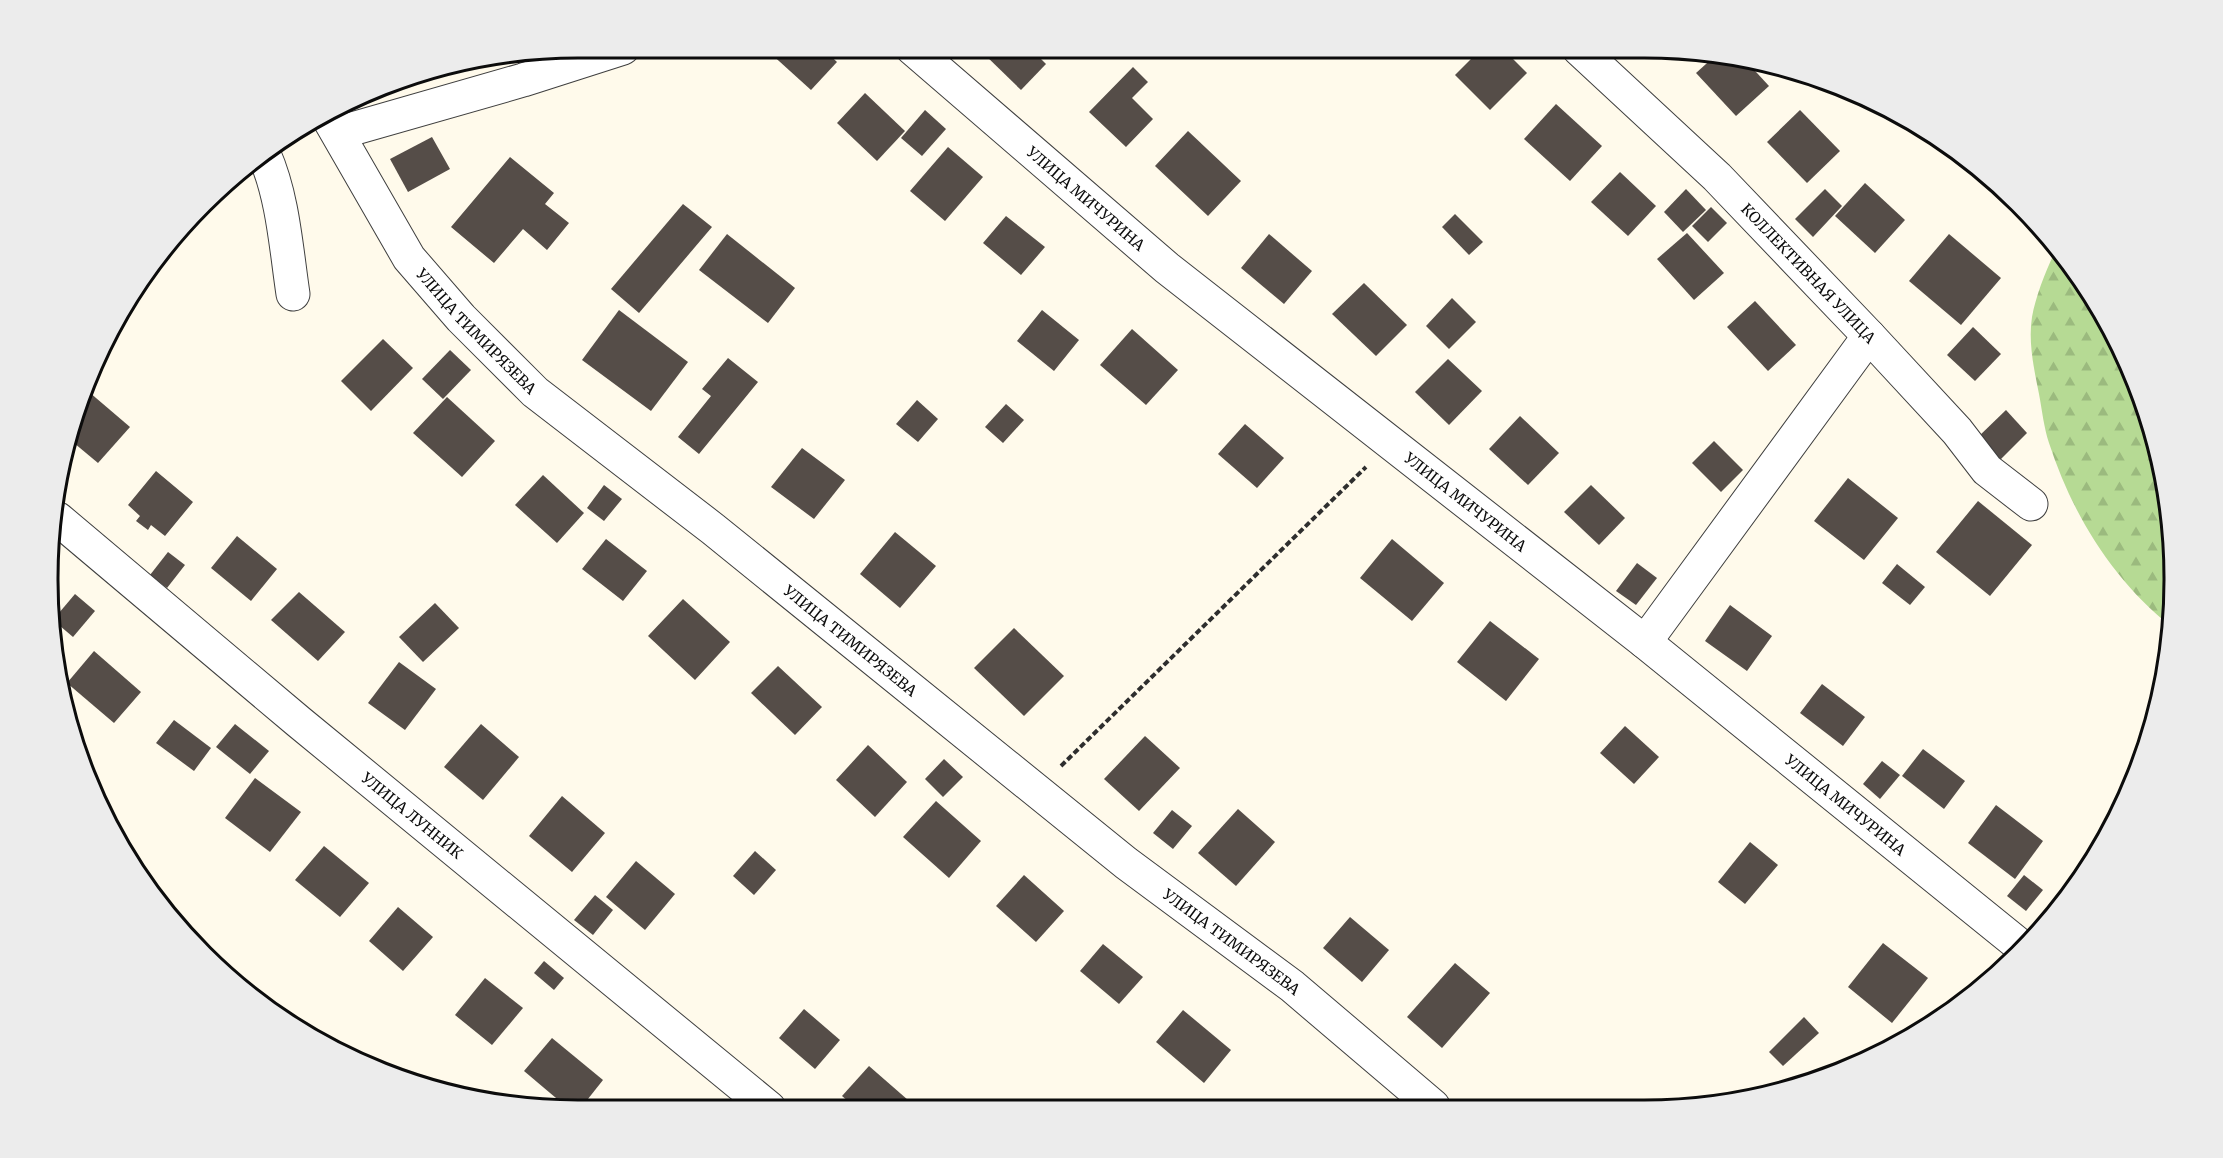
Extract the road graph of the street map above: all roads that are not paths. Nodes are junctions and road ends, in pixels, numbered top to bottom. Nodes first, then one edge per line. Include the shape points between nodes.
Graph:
1 (591, 58) edge
2 (924, 58) edge
3 (1589, 58) edge
4 (333, 126) edge
5 (268, 162) edge
6 (293, 294) dead end
7 (1869, 336) junction
8 (2031, 504) dead end
9 (62, 522) edge
10 (1645, 642) junction
11 (2016, 942) edge
12 (759, 1100) edge
13 (1426, 1100) edge

1 - 4 street via 522,80
2 - 10 street, УЛИЦА МИЧУРИНА via 1167,268
3 - 7 street, КОЛЛЕКТИВНАЯ УЛИЦА via 1717,177
4 - 13 street, УЛИЦА ТИМИРЯЗЕВА via 409,258 461,318 535,392 713,529 1034,791 1292,986
5 - 6 street via 279,202
7 - 8 street, КОЛЛЕКТИВНАЯ УЛИЦА via 1957,431 1987,470
7 - 10 street
9 - 12 street, УЛИЦА ЛУННИК via 298,722
10 - 11 street, УЛИЦА МИЧУРИНА

